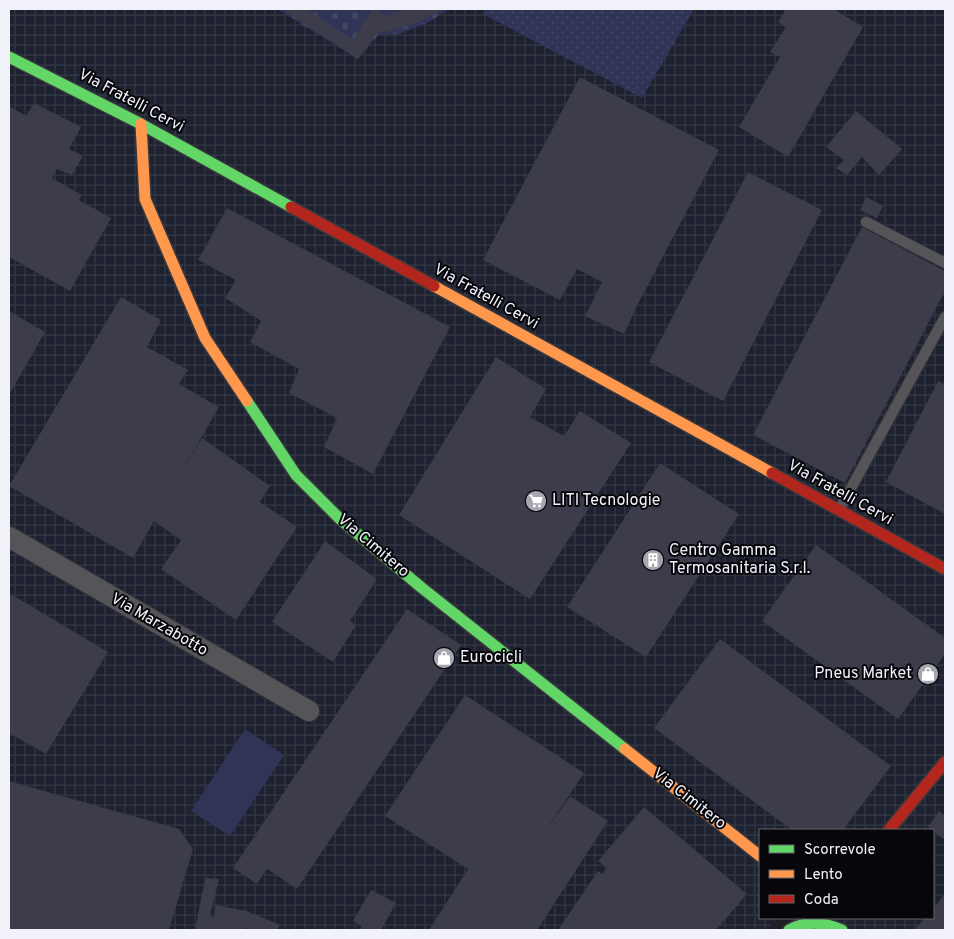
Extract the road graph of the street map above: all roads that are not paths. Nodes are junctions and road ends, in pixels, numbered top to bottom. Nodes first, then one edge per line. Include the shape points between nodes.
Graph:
1 (9, 57) edge
2 (141, 124) junction
3 (866, 222) dead end
4 (945, 263) edge
5 (945, 317) edge
6 (838, 511) junction
7 (9, 537) edge
8 (945, 569) edge
9 (309, 711) dead end
10 (945, 762) edge
11 (890, 829) edge
12 (759, 855) edge
13 (810, 920) edge
14 (789, 930) edge
15 (842, 930) edge

1 - 2 street, Via Fratelli Cervi
2 - 6 street, Via Fratelli Cervi
2 - 12 street, Via Cimitero via 145,199 205,338 296,475 341,520 422,588
3 - 4 lane
5 - 6 lane
6 - 8 street, Via Fratelli Cervi
7 - 9 street, Via Marzabotto
10 - 11 street via 935,781
13 - 14 street
13 - 15 street

